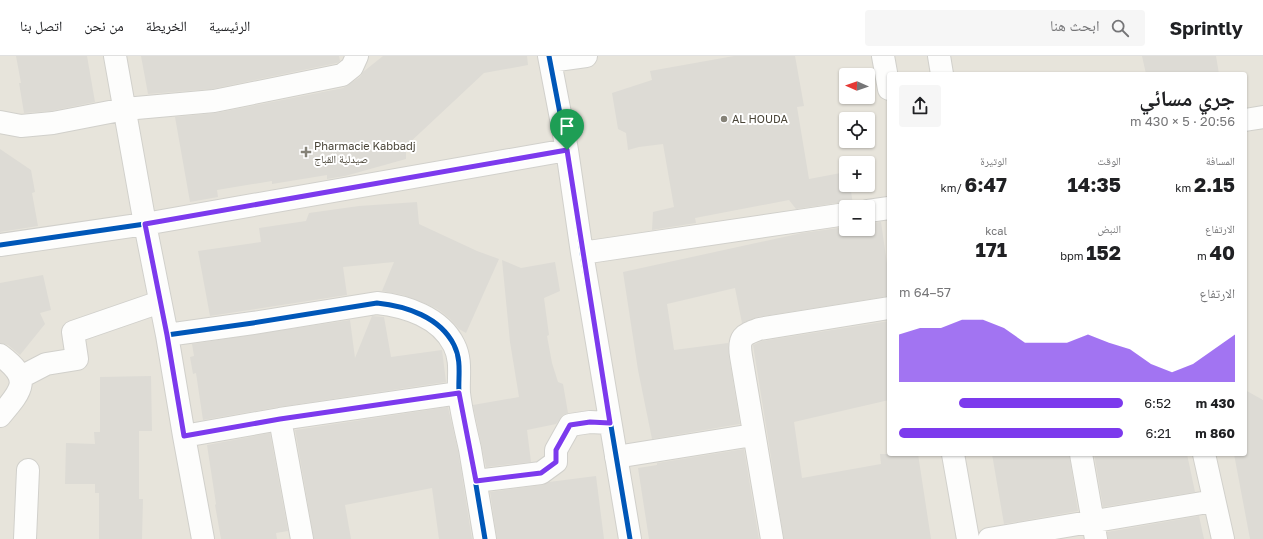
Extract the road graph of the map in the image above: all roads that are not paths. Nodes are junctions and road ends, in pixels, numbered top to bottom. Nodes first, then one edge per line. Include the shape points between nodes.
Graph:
1 (116, 56) edge
2 (357, 56) edge
3 (586, 56) edge
4 (883, 56) edge
5 (939, 56) edge
6 (550, 58) edge
7 (942, 72) edge
8 (887, 78) edge
9 (125, 109) junction
10 (1263, 117) edge
11 (1247, 120) edge
12 (0, 122) edge
13 (567, 150) junction
14 (887, 208) edge
15 (875, 210) edge
16 (839, 215) edge
17 (145, 224) junction
18 (0, 245) edge
19 (582, 253) junction
20 (160, 302) junction
21 (887, 308) edge
22 (167, 335) junction
23 (0, 355) edge
24 (21, 377) junction
25 (459, 393) junction
26 (0, 416) edge
27 (280, 419) junction
28 (610, 423) junction
29 (753, 435) junction
30 (184, 436) junction
31 (953, 456) edge
32 (1081, 456) edge
33 (1204, 456) edge
34 (616, 457) junction
35 (28, 470) dead end
36 (476, 481) junction
37 (1214, 501) junction
38 (1094, 530) edge
39 (25, 539) edge
40 (204, 539) edge
41 (302, 539) edge
42 (484, 539) edge
43 (630, 539) edge
44 (772, 539) edge
45 (968, 539) edge
46 (989, 539) edge
47 (1223, 539) edge

1 - 9 street
2 - 9 street via 352,67 342,75 214,101
3 - 6 street
4 - 8 street
5 - 7 street
6 - 13 street
9 - 12 street via 53,123 21,126
9 - 17 street
10 - 11 street
13 - 17 street
13 - 19 street
14 - 15 street
16 - 19 street
17 - 18 street
17 - 20 street
19 - 28 street
20 - 22 street
20 - 24 street via 73,332 77,359 46,364
21 - 29 street via 759,329 741,339 739,346
22 - 25 street via 378,303 393,305 425,316 443,330 454,344 460,360
22 - 30 street
23 - 24 street
24 - 26 street via 21,386 16,397
25 - 27 street
25 - 36 street
27 - 30 street
27 - 41 street
28 - 34 street
28 - 36 street via 570,425 556,450 556,462 541,473
29 - 34 street
29 - 44 street
30 - 40 street
31 - 45 street
32 - 38 street
33 - 37 street
34 - 43 street
35 - 39 street
36 - 42 street
37 - 38 street
37 - 47 street
38 - 46 street

